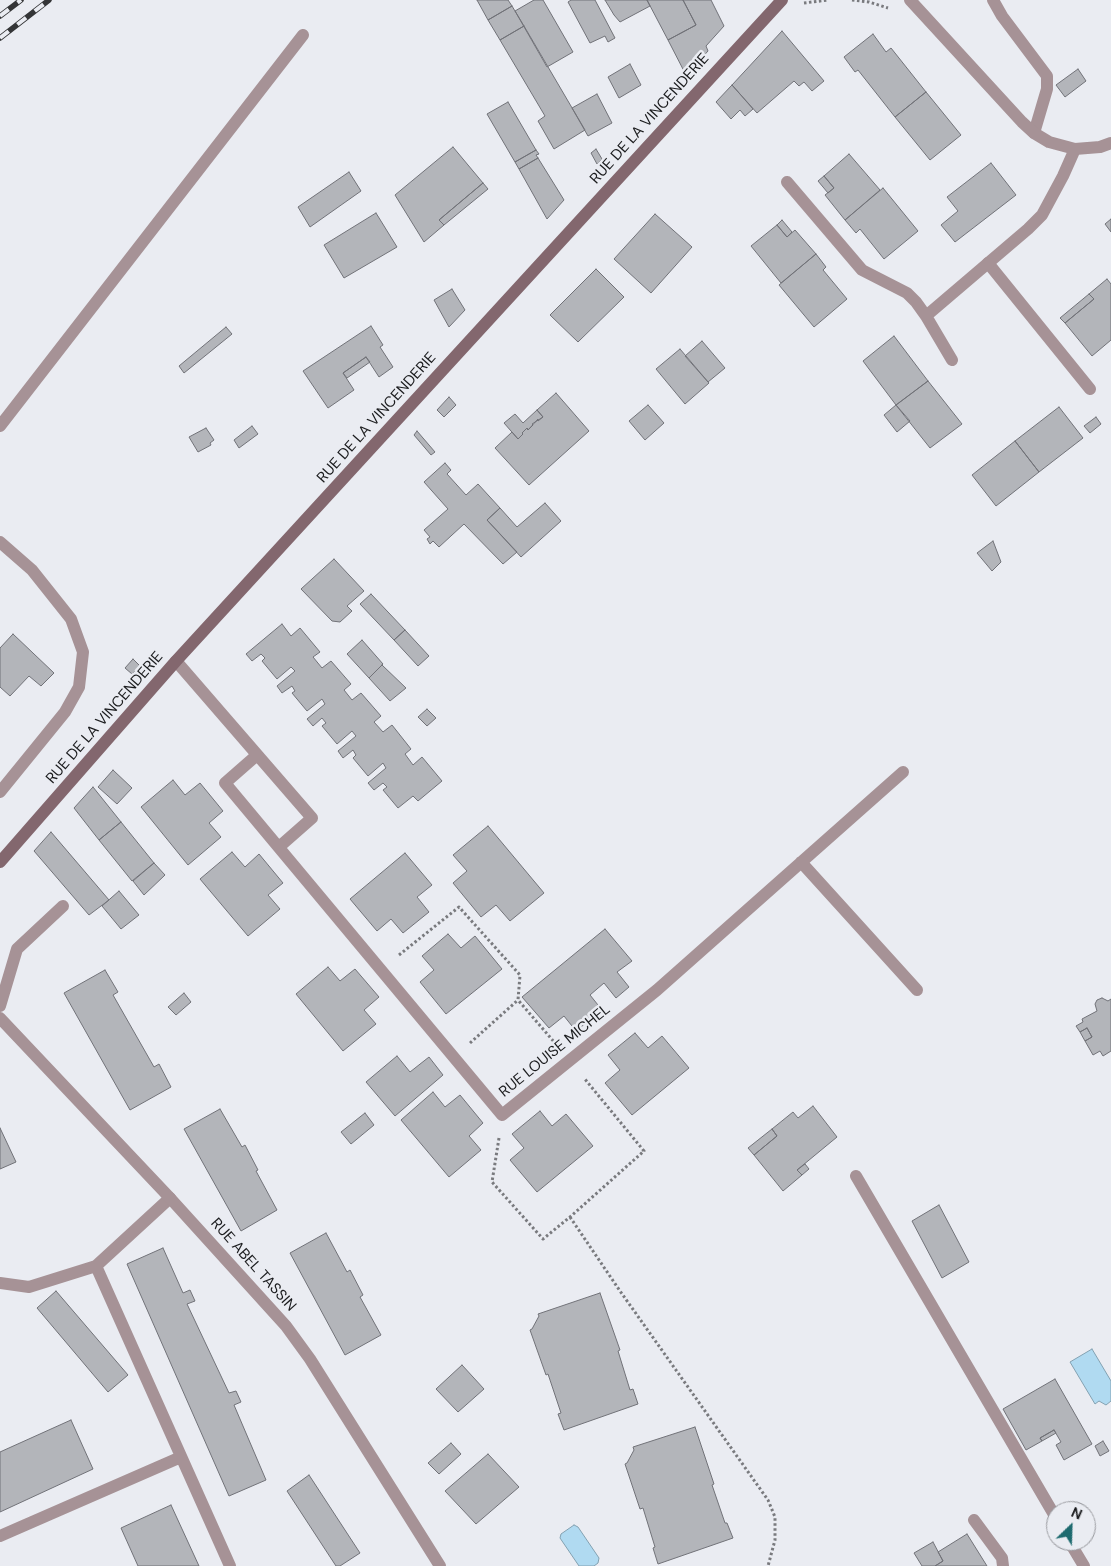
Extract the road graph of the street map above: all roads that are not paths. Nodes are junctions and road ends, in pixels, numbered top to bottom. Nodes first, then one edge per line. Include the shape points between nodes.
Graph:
1 (782, 0) edge
2 (910, 0) edge
3 (993, 0) edge
4 (303, 35) dead end
5 (1034, 133) junction
6 (1111, 143) edge
7 (1075, 149) junction
8 (787, 182) dead end
9 (988, 263) junction
10 (926, 316) junction
11 (952, 360) dead end
12 (1090, 389) dead end
13 (0, 426) edge
14 (0, 542) edge
15 (176, 662) junction
16 (257, 755) junction
17 (902, 772) dead end
18 (0, 792) edge
19 (279, 846) junction
20 (0, 862) edge
21 (801, 862) junction
22 (63, 906) dead end
23 (916, 990) dead end
24 (0, 1006) edge
25 (0, 1018) edge
26 (856, 1176) dead end
27 (170, 1198) junction
28 (96, 1266) junction
29 (0, 1283) edge
30 (181, 1457) junction
31 (1046, 1501) edge
32 (974, 1520) dead end
33 (0, 1536) edge
34 (1075, 1551) edge
35 (230, 1566) edge
36 (440, 1566) edge
37 (1003, 1566) edge
38 (1084, 1566) edge

1 - 15 main road, RUE DE LA VINCENDERIE
2 - 5 street
3 - 5 street via 1047,76 1047,90
4 - 13 street
5 - 7 street via 1048,142
6 - 7 street
7 - 9 street via 1042,215
8 - 10 street via 862,270 907,293
9 - 10 street
9 - 12 street
10 - 11 street
14 - 18 street via 32,570 71,619 83,652 79,687 65,712
15 - 16 street
15 - 20 main road, RUE DE LA VINCENDERIE
16 - 19 street, RUE LOUISE MICHEL via 225,783
16 - 19 street via 312,818
17 - 21 street, RUE LOUISE MICHEL
19 - 21 street, RUE LOUISE MICHEL via 502,1115 657,990
21 - 23 street
22 - 24 street via 17,950
25 - 27 street, RUE ABEL TASSIN
26 - 31 street
27 - 28 street
27 - 36 street, RUE ABEL TASSIN via 286,1326
28 - 29 street via 29,1286
28 - 30 street
30 - 33 street
30 - 35 street
32 - 37 street via 1002,1558
34 - 38 street

